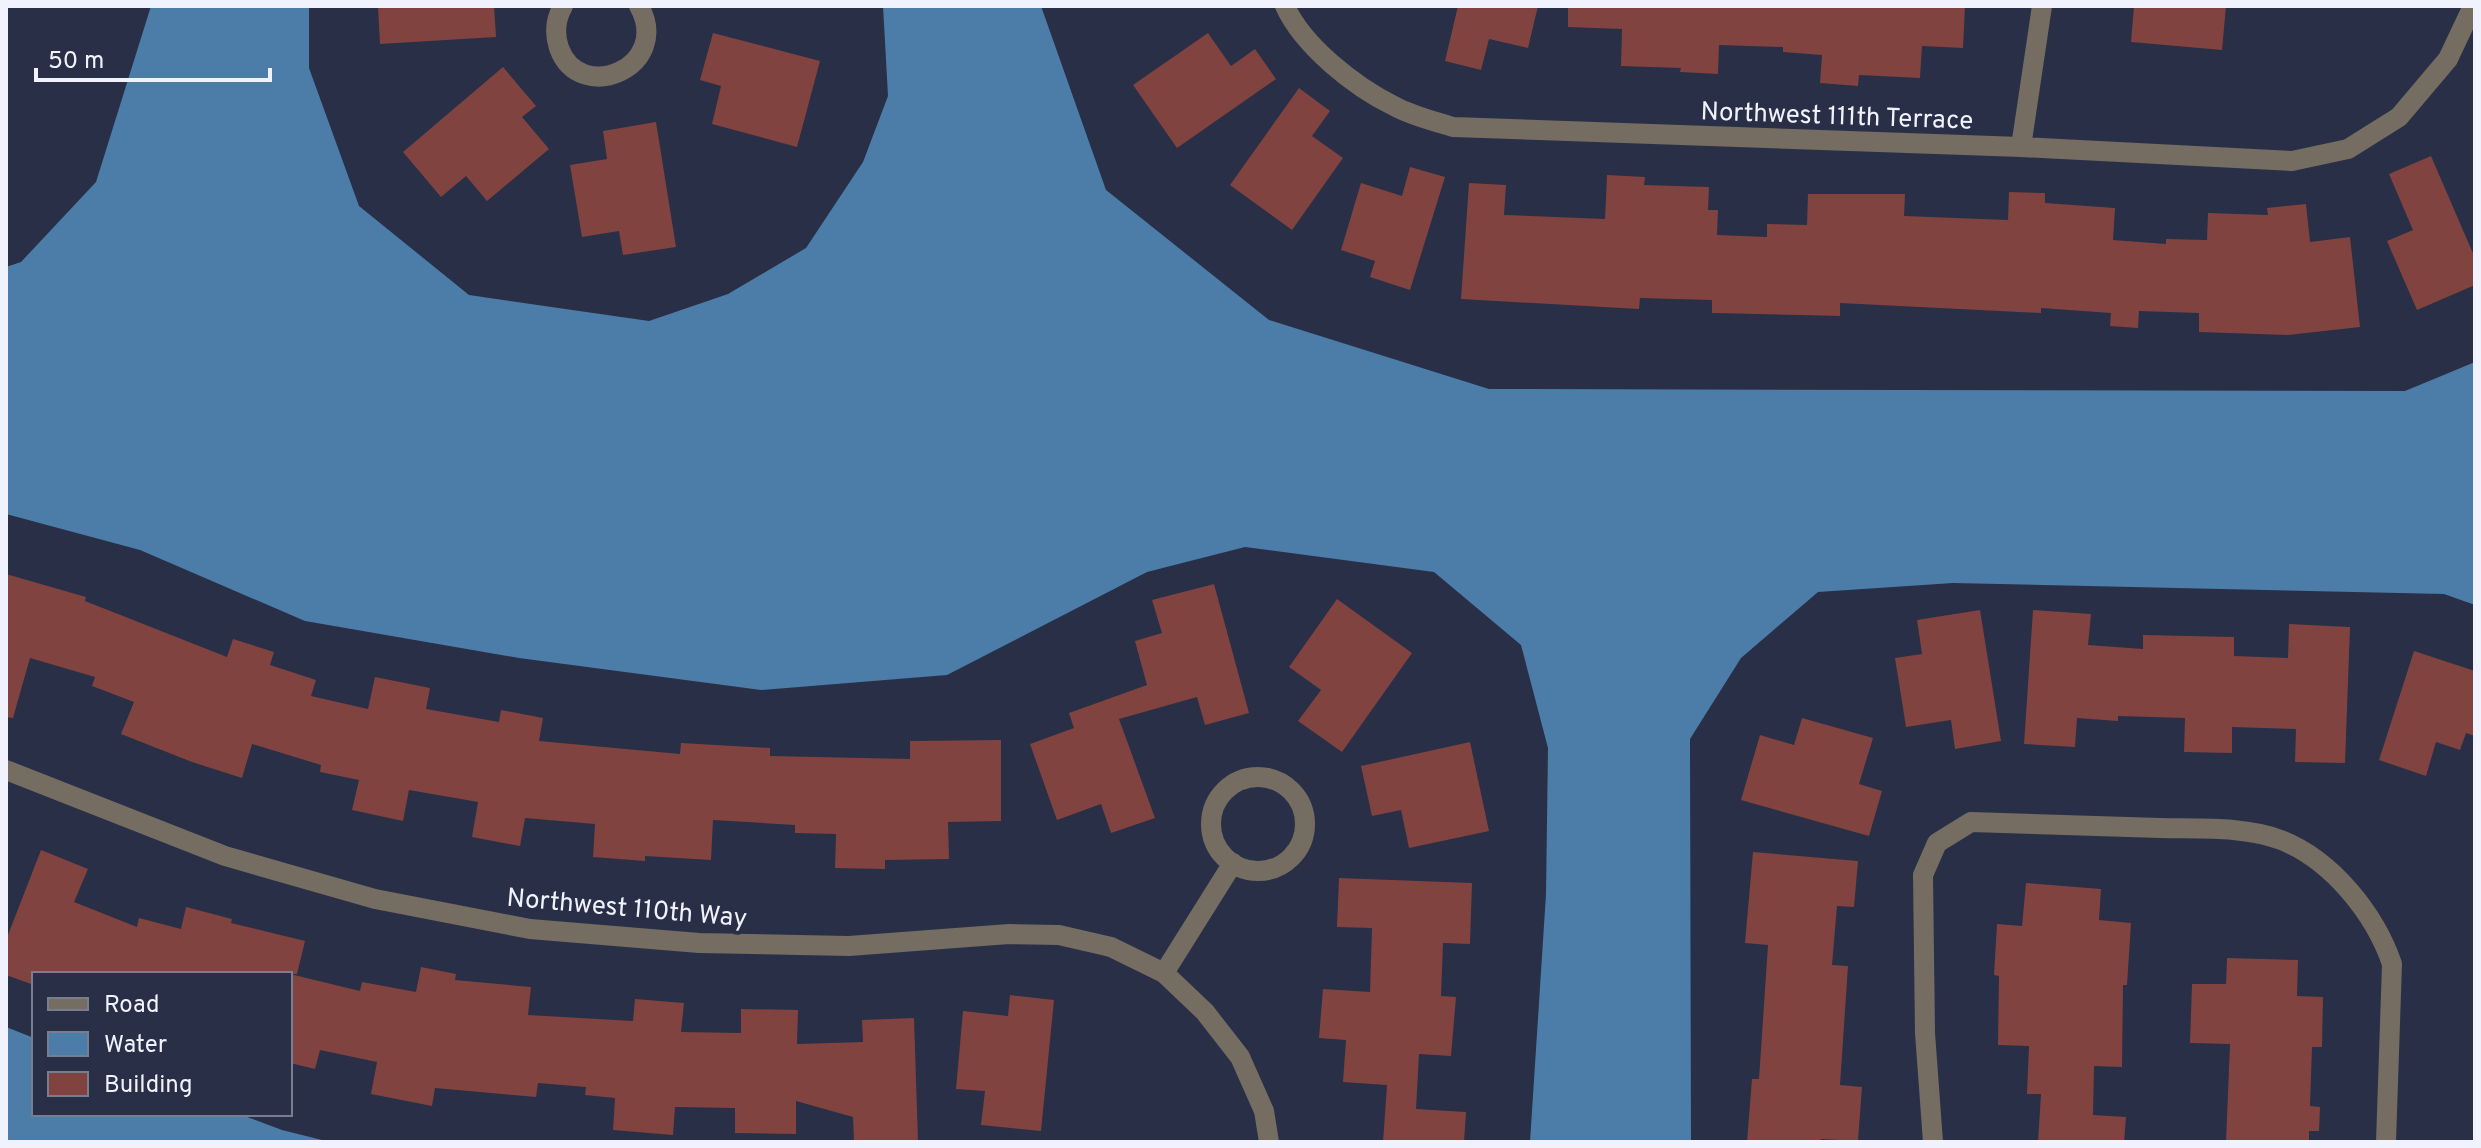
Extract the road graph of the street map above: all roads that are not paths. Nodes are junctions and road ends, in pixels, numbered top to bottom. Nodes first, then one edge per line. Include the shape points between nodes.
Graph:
1 (563, 6) edge
2 (639, 6) edge
3 (1285, 6) edge
4 (2042, 6) edge
5 (2473, 6) edge
6 (2021, 147) junction
7 (6, 770) edge
8 (1233, 863) junction
9 (1164, 973) junction
10 (1269, 1142) edge
11 (1933, 1142) edge
12 (2386, 1142) edge

1 - 2 street via 556,24 561,54 571,65 598,77 627,69 638,59 647,30
3 - 6 street, Northwest 111th Terrace via 1294,26 1344,74 1394,107 1453,127
4 - 6 street
5 - 6 street, Northwest 111th Terrace via 2448,59 2399,117 2348,149 2292,161
7 - 9 street, Northwest 110th Way via 225,856 375,899 530,929 699,943 849,946 1059,935 1111,947
8 - 8 street via 1263,871 1292,857 1301,843 1304,812 1297,797 1272,778 1242,779 1219,797 1211,826 1214,840
8 - 9 street
9 - 10 street, Northwest 110th Way via 1205,1012 1240,1057 1264,1111
11 - 12 street via 1923,875 1937,843 1971,822 2237,831 2282,841 2318,863 2349,889 2384,939 2392,964

